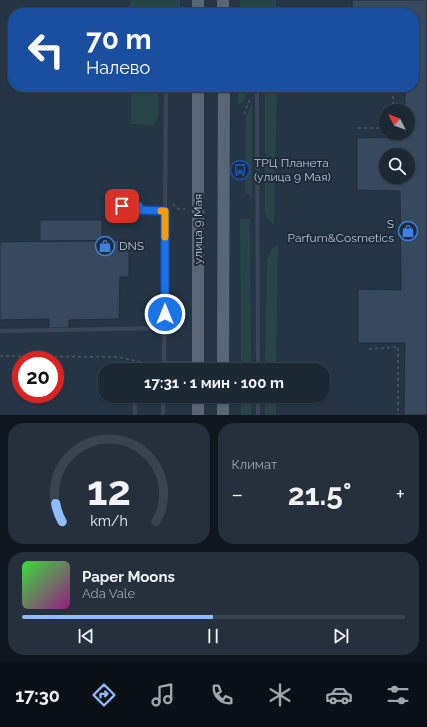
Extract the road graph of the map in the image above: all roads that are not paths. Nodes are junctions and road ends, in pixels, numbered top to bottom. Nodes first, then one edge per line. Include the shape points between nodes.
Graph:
1 (166, 92) edge
2 (198, 92) edge
3 (224, 92) edge
4 (257, 92) edge
5 (122, 206) dead end
6 (165, 211) junction
7 (165, 328) junction
8 (0, 331) edge
9 (164, 363) edge
10 (198, 363) edge
11 (223, 363) edge
12 (258, 363) edge
13 (135, 403) edge
14 (163, 403) edge
15 (198, 403) edge
16 (223, 403) edge
17 (258, 403) edge
18 (135, 415) edge
19 (163, 415) edge
20 (198, 415) edge
21 (223, 415) edge
22 (258, 415) edge

1 - 6 lane
2 - 10 main road, улица 9 Мая
3 - 11 main road
4 - 12 lane
5 - 6 lane via 139,206 139,210
6 - 7 lane
7 - 8 lane
7 - 9 lane
13 - 18 lane
14 - 19 lane
15 - 20 main road
16 - 21 main road
17 - 22 lane

